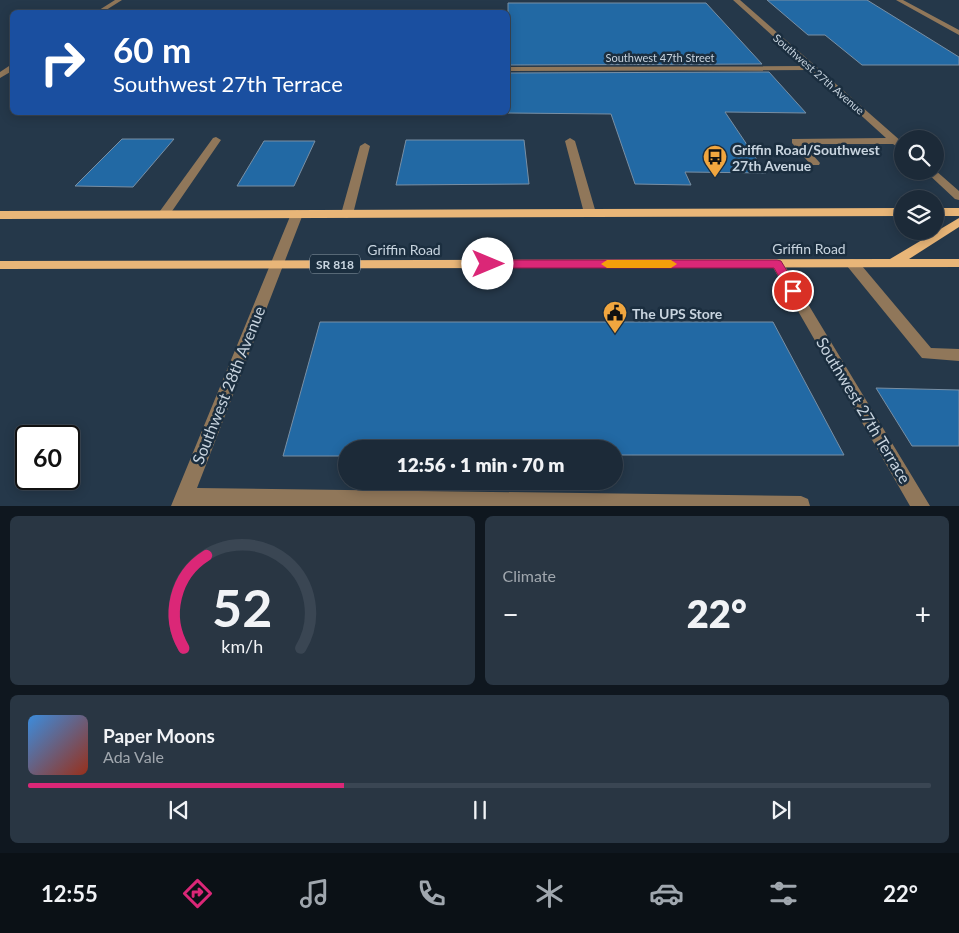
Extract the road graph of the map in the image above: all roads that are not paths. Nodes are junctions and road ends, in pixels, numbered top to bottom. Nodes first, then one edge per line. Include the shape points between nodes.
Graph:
1 (119, 0) edge
2 (736, 0) edge
3 (899, 0) edge
4 (102, 10) edge
5 (959, 33) edge
6 (812, 68) junction
7 (510, 69) edge
8 (216, 140) dead end
9 (894, 140) edge
10 (570, 141) dead end
11 (894, 144) edge
12 (365, 146) dead end
13 (815, 163) dead end
14 (940, 180) edge
15 (959, 196) edge
16 (894, 212) edge
17 (944, 212) edge
18 (959, 212) edge
19 (590, 213) junction
20 (164, 214) junction
21 (297, 214) junction
22 (348, 214) junction
23 (0, 215) edge
24 (959, 222) edge
25 (852, 263) junction
26 (959, 263) edge
27 (276, 264) junction
28 (777, 264) junction
29 (893, 264) junction
30 (0, 266) edge
31 (959, 354) edge
32 (182, 501) edge
33 (349, 502) edge
34 (801, 506) edge
35 (921, 506) edge

1 - 4 street
2 - 6 street, Southwest 27th Avenue
3 - 5 street
6 - 7 street, Southwest 47th Street
6 - 9 street, Southwest 27th Avenue
8 - 20 street
10 - 19 street
11 - 13 street via 796,141
12 - 22 street
14 - 15 street
16 - 19 main road
17 - 18 main road
19 - 22 main road
20 - 21 main road
20 - 23 main road
21 - 22 main road
21 - 27 street, Southwest 28th Avenue
24 - 29 main road
25 - 28 main road, Griffin Road / SR 818
25 - 29 main road, Griffin Road / SR 818
25 - 31 street via 927,354
26 - 29 main road, Griffin Road / SR 818
27 - 28 main road, Griffin Road / SR 818
27 - 30 main road, Griffin Road / SR 818
27 - 32 street, Southwest 28th Avenue
28 - 35 street, Southwest 27th Terrace
32 - 33 street
33 - 34 street

